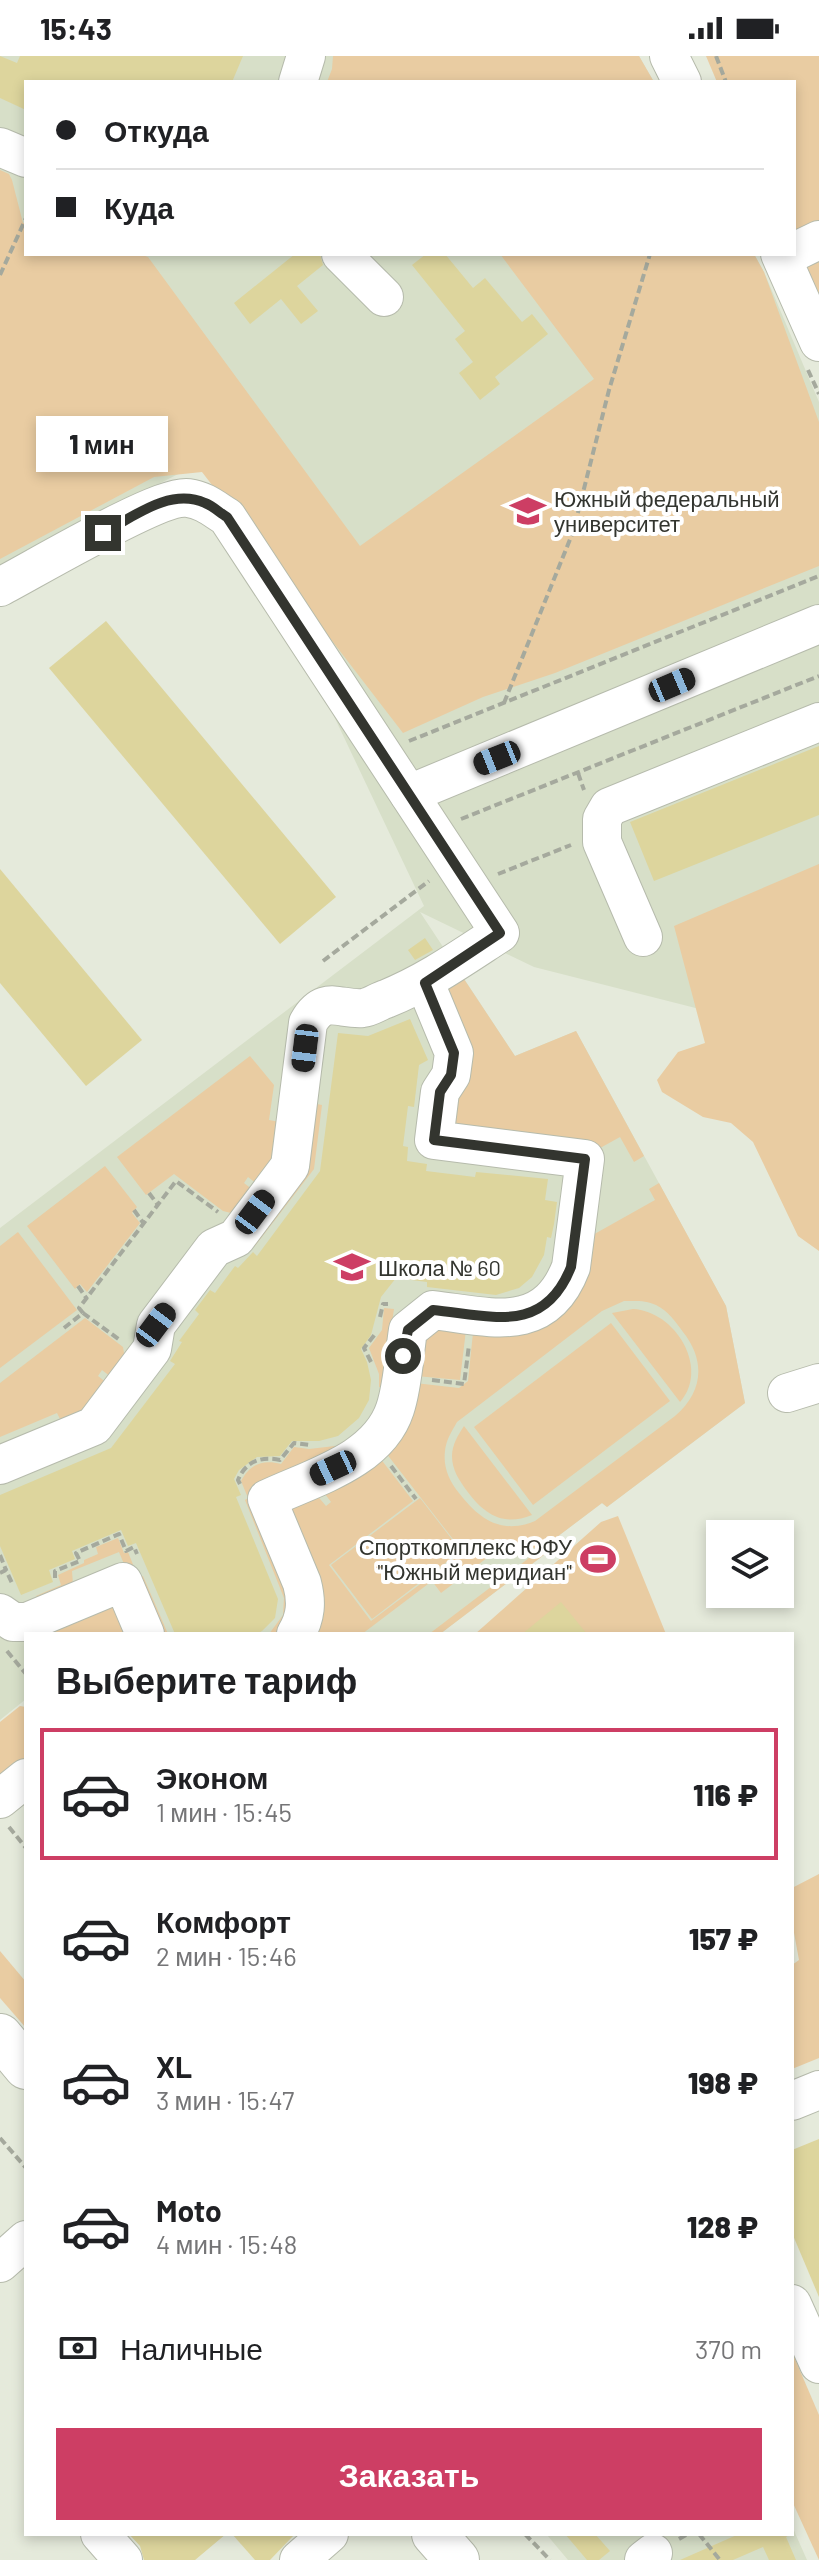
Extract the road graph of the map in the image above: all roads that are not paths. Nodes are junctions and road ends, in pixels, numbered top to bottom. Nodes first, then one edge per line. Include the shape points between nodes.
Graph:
1 (306, 56) edge
2 (669, 56) edge
3 (299, 80) edge
4 (681, 80) edge
5 (0, 147) edge
6 (24, 157) edge
7 (819, 240) edge
8 (796, 250) edge
9 (343, 256) edge
10 (787, 256) edge
11 (384, 297) dead end
12 (819, 342) edge
13 (0, 587) edge
14 (819, 624) edge
15 (819, 722) edge
16 (409, 794) junction
17 (643, 937) dead end
18 (425, 983) junction
19 (0, 1465) edge
20 (0, 1613) edge
21 (144, 1632) edge
22 (297, 1632) edge
23 (24, 1781) edge
24 (4, 1813) edge
25 (0, 2036) edge
26 (24, 2065) edge
27 (819, 2090) edge
28 (794, 2100) edge
29 (24, 2242) edge
30 (0, 2263) edge
31 (794, 2308) edge
32 (819, 2364) edge
33 (102, 2536) edge
34 (327, 2536) edge
35 (436, 2536) edge
36 (466, 2536) edge
37 (123, 2560) edge
38 (299, 2560) edge
39 (457, 2560) edge
40 (470, 2560) edge

1 - 3 street
2 - 4 street
5 - 6 street
7 - 8 street
9 - 11 street
10 - 12 street
13 - 16 street via 155,505 187,498 206,503 227,517
14 - 16 street
15 - 17 street via 609,807 602,819 602,842
16 - 18 street via 500,933
18 - 19 street via 364,1008 333,1004 312,1015 290,1166 236,1238 214,1248 164,1314 152,1349 94,1426
18 - 22 street via 454,1053 451,1075 440,1092 434,1140 585,1159 571,1267 553,1299 524,1316 433,1310 408,1330 395,1409 381,1435 355,1458 267,1499 302,1583 304,1617
20 - 21 street via 13,1622 27,1622 123,1582
23 - 24 street
25 - 26 main road
27 - 28 street
29 - 30 street
31 - 32 street
33 - 37 street
34 - 38 street
35 - 39 main road
36 - 40 street

